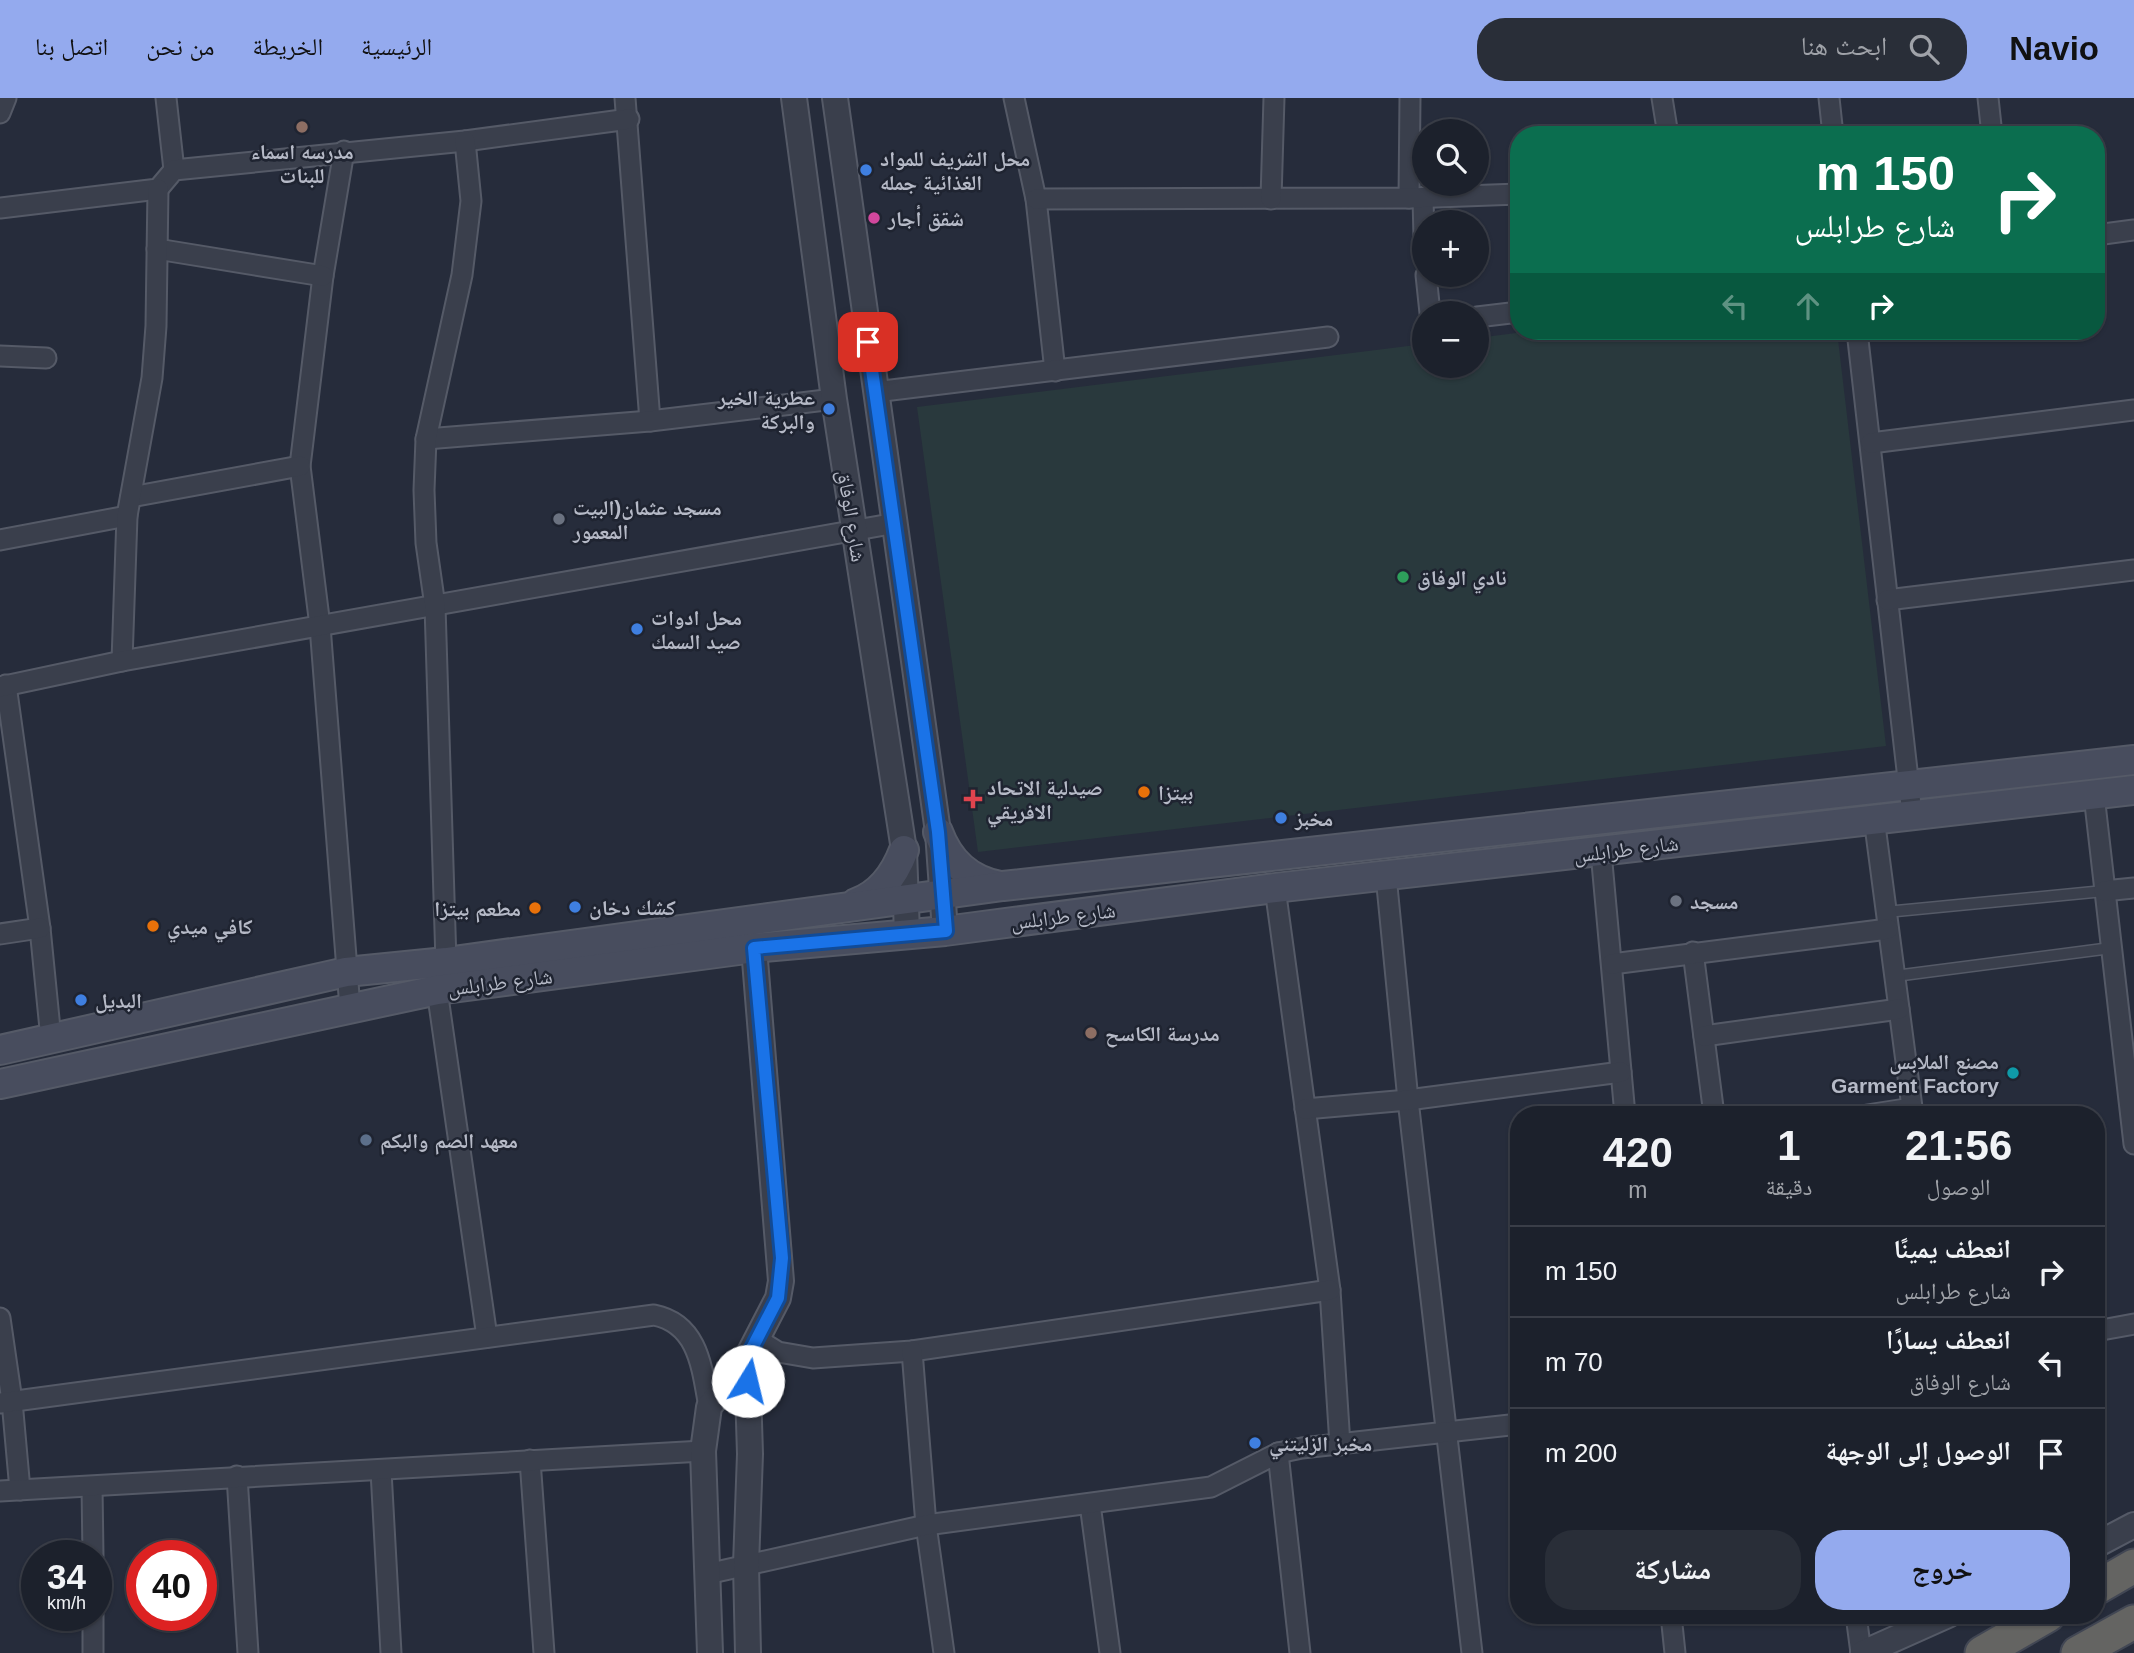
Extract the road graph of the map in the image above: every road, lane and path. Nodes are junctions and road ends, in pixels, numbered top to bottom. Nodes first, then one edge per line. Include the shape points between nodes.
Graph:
1 (6, 98) edge
2 (166, 98) edge
3 (625, 98) edge
4 (794, 98) edge
5 (835, 98) edge
6 (1014, 98) edge
7 (1274, 98) edge
8 (1410, 98) edge
9 (1662, 98) edge
10 (1829, 98) edge
11 (1988, 98) edge
12 (0, 113) edge
13 (629, 119) junction
14 (1667, 126) edge
15 (1832, 126) edge
16 (1991, 126) edge
17 (465, 141) junction
18 (344, 151) junction
19 (174, 170) junction
20 (158, 189) junction
21 (1510, 194) edge
22 (1416, 198) junction
23 (1271, 199) junction
24 (1036, 200) junction
25 (0, 208) edge
26 (1418, 210) edge
27 (2134, 230) edge
28 (2105, 234) edge
29 (157, 249) junction
30 (323, 276) junction
31 (1510, 313) edge
32 (1489, 316) edge
33 (1328, 338) dead end
34 (1858, 340) edge
35 (0, 356) edge
36 (46, 358) dead end
37 (1055, 371) junction
38 (875, 392) junction
39 (834, 399) junction
40 (2134, 410) edge
41 (650, 421) junction
42 (426, 439) junction
43 (1871, 443) junction
44 (300, 466) junction
45 (129, 506) junction
46 (896, 523) junction
47 (855, 532) junction
48 (0, 540) edge
49 (2134, 570) edge
50 (1887, 600) junction
51 (435, 606) junction
52 (320, 626) junction
53 (122, 661) junction
54 (3, 686) edge
55 (2134, 760) edge
56 (1908, 786) junction
57 (2134, 790) edge
58 (2094, 795) junction
59 (1912, 814) junction
60 (1874, 818) junction
61 (938, 832) junction
62 (904, 850) junction
63 (1601, 852) junction
64 (1387, 876) junction
65 (1003, 886) junction
66 (1275, 888) junction
67 (2134, 888) edge
68 (2104, 891) junction
69 (943, 895) junction
70 (906, 901) junction
71 (847, 906) junction
72 (1887, 920) junction
73 (40, 928) junction
74 (946, 931) junction
75 (0, 934) edge
76 (907, 934) junction
77 (754, 948) junction
78 (2111, 948) junction
79 (1692, 952) junction
80 (446, 962) junction
81 (1612, 964) junction
82 (346, 972) junction
83 (1895, 976) junction
84 (2125, 983) edge
85 (437, 990) junction
86 (351, 1008) junction
87 (1899, 1009) junction
88 (1704, 1036) junction
89 (51, 1039) junction
90 (0, 1050) edge
91 (1621, 1072) junction
92 (2130, 1083) edge
93 (0, 1084) edge
94 (1408, 1100) junction
95 (1624, 1106) edge
96 (1713, 1106) edge
97 (1911, 1106) edge
98 (1305, 1109) junction
99 (2134, 1144) edge
100 (1330, 1290) junction
101 (0, 1318) edge
102 (2134, 1324) edge
103 (2105, 1329) edge
104 (487, 1337) junction
105 (752, 1348) junction
106 (912, 1350) junction
107 (6, 1402) edge
108 (709, 1407) junction
109 (1510, 1425) edge
110 (1448, 1432) junction
111 (1340, 1445) junction
112 (703, 1451) junction
113 (1278, 1452) junction
114 (530, 1460) junction
115 (381, 1471) junction
116 (237, 1476) junction
117 (92, 1487) junction
118 (10, 1491) edge
119 (1090, 1504) junction
120 (926, 1525) junction
121 (2134, 1525) edge
122 (93, 1540) edge
123 (2105, 1540) edge
124 (746, 1565) junction
125 (2134, 1566) edge
126 (707, 1574) junction
127 (2105, 1583) edge
128 (2134, 1622) edge
129 (1672, 1624) edge
130 (1857, 1624) edge
131 (1928, 1624) edge
132 (2032, 1624) edge
133 (93, 1631) edge
134 (93, 1653) edge
135 (248, 1653) edge
136 (391, 1653) edge
137 (544, 1653) edge
138 (710, 1653) edge
139 (748, 1653) edge
140 (944, 1653) edge
141 (1110, 1653) edge
142 (1300, 1653) edge
143 (1472, 1653) edge
144 (1675, 1653) edge
145 (1862, 1653) edge
146 (1982, 1653) edge
147 (2078, 1653) edge

1 - 12 street
2 - 19 street
3 - 13 street
4 - 39 street, شارع الوفاق
5 - 38 street, شارع الوفاق
6 - 24 street
7 - 23 street
8 - 22 street
9 - 14 street
10 - 15 street
11 - 16 street
13 - 17 street
13 - 41 street
17 - 18 street
17 - 42 street via 471,201 463,275
18 - 19 street
18 - 30 street
19 - 20 street
20 - 25 street
20 - 29 street
21 - 22 street
22 - 23 street
22 - 26 street
23 - 24 street
24 - 37 street
27 - 28 street
29 - 30 street
29 - 45 street via 152,378
30 - 44 street
31 - 32 street
33 - 37 street
34 - 43 street
35 - 36 street
37 - 38 street
38 - 46 street, شارع الوفاق
39 - 41 street
39 - 47 street, شارع الوفاق
40 - 43 street
41 - 42 street
42 - 51 street via 424,519
43 - 50 street
44 - 45 street
44 - 52 street
45 - 48 street
45 - 53 street
46 - 47 street
46 - 61 street, شارع الوفاق
47 - 51 street
47 - 62 street, شارع الوفاق
49 - 50 street
50 - 56 street
51 - 52 street
51 - 80 street
52 - 53 street
52 - 82 street
53 - 54 street
54 - 73 street
55 - 56 main road, شارع طرابلس
56 - 59 street
56 - 65 main road, شارع طرابلس
57 - 58 main road, شارع طرابلس
58 - 59 main road, شارع طرابلس
58 - 68 street
59 - 60 main road, شارع طرابلس
60 - 63 main road, شارع طرابلس
60 - 72 street
61 - 65 main road via 951,859 962,869 974,878
61 - 69 street, شارع الوفاق
62 - 70 street, شارع الوفاق
62 - 71 main road via 898,866 877,892
63 - 64 main road, شارع طرابلس
63 - 81 street
64 - 66 main road, شارع طرابلس
64 - 94 street
65 - 69 main road, شارع طرابلس
66 - 74 main road, شارع طرابلس
66 - 98 street
67 - 68 street
68 - 72 lane
68 - 78 street
69 - 70 main road, شارع طرابلس
69 - 74 street, شارع الوفاق
70 - 71 main road, شارع طرابلس
70 - 76 street, شارع الوفاق
71 - 80 main road, شارع طرابلس
72 - 79 street
72 - 83 street
73 - 75 street
73 - 89 street
74 - 76 main road, شارع طرابلس
76 - 77 main road, شارع طرابلس
77 - 85 main road, شارع طرابلس
77 - 105 street via 782,1258 778,1298
78 - 83 lane
78 - 84 street
79 - 81 street
79 - 88 street
80 - 82 main road, شارع طرابلس
81 - 91 street
82 - 86 street
82 - 89 main road, شارع طرابلس
83 - 87 street
84 - 92 street
85 - 86 main road, شارع طرابلس
85 - 104 street
86 - 93 main road, شارع طرابلس
87 - 88 street
87 - 97 street
88 - 96 street
89 - 90 main road, شارع طرابلس
91 - 94 street
91 - 95 street
92 - 99 street
94 - 98 street
94 - 110 street
98 - 100 street
100 - 106 street
100 - 111 street
101 - 107 street
102 - 103 street
104 - 107 street
104 - 108 street via 654,1315 667,1318 691,1338 700,1358
105 - 106 street via 813,1358
105 - 108 street
105 - 124 street
106 - 120 street
107 - 118 street
108 - 112 street
109 - 110 street
110 - 111 street
110 - 143 street
111 - 113 street
112 - 114 street
112 - 126 street
113 - 119 street via 1211,1487
113 - 142 street
114 - 115 street
114 - 137 street
115 - 116 street
115 - 136 street
116 - 117 street
116 - 135 street
117 - 118 street
117 - 122 street
119 - 120 street
119 - 141 street
120 - 124 street
120 - 140 street
121 - 123 street
124 - 126 street
124 - 139 street
125 - 127 highway
126 - 138 street
128 - 147 highway
129 - 144 street
130 - 145 street
131 - 145 street
132 - 146 highway
133 - 134 street

